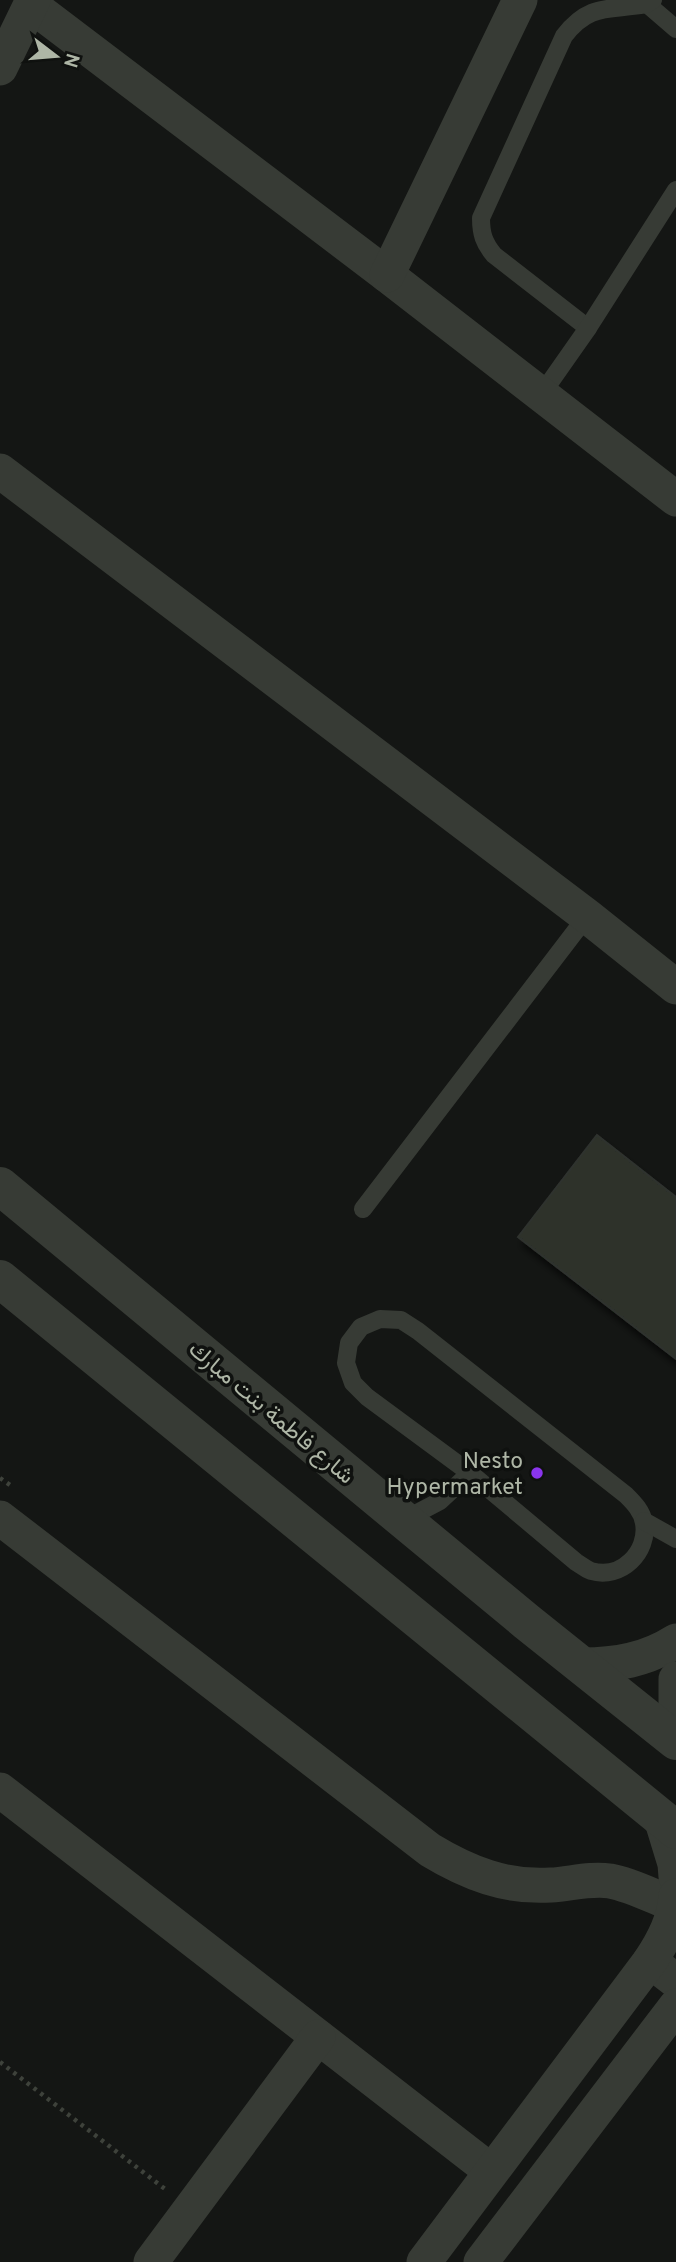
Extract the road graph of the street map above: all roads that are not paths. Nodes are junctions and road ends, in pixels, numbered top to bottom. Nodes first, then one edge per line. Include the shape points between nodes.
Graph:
1 (520, 0) edge
2 (650, 2) edge
3 (32, 3) edge
4 (676, 29) edge
5 (0, 68) edge
6 (676, 190) edge
7 (387, 275) junction
8 (589, 328) junction
9 (541, 395) junction
10 (0, 471) edge
11 (676, 499) edge
12 (587, 916) junction
13 (676, 988) edge
14 (0, 1186) edge
15 (363, 1209) dead end
16 (0, 1279) edge
17 (470, 1473) junction
18 (5, 1502) edge
19 (404, 1520) junction
20 (644, 1521) junction
21 (676, 1539) edge
22 (676, 1641) edge
23 (582, 1665) junction
24 (676, 1679) edge
25 (676, 1706) edge
26 (676, 1741) edge
27 (0, 1790) edge
28 (668, 1824) edge
29 (676, 1877) edge
30 (676, 1895) edge
31 (675, 1905) edge
32 (663, 1971) edge
33 (676, 2006) edge
34 (318, 2038) junction
35 (665, 2044) edge
36 (491, 2171) junction
37 (151, 2262) edge
38 (424, 2262) edge
39 (481, 2262) edge

1 - 7 street
2 - 4 lane
2 - 8 lane via 590,12 571,27 481,218 481,232 494,255
3 - 5 street
3 - 7 street
6 - 8 lane
7 - 9 street
8 - 9 lane
9 - 11 street
10 - 12 street
12 - 13 street
12 - 15 lane
14 - 19 street, شارع فاطمة بنت مبارك
16 - 28 street
17 - 19 lane via 440,1501
17 - 20 lane via 591,1571 609,1572 638,1555
17 - 20 lane via 353,1383 346,1363 349,1343 361,1327 380,1319 401,1320 418,1331 626,1495 638,1506
18 - 31 street via 430,1850 456,1866 509,1884 608,1881
19 - 23 street, شارع فاطمة بنت مبارك
20 - 21 lane
22 - 23 street via 636,1660
23 - 26 street, شارع فاطمة بنت مبارك
24 - 25 street
27 - 34 street
28 - 29 street
30 - 31 street
31 - 32 street
32 - 36 street
33 - 35 street
34 - 36 street
34 - 37 street
35 - 39 street
36 - 38 street

